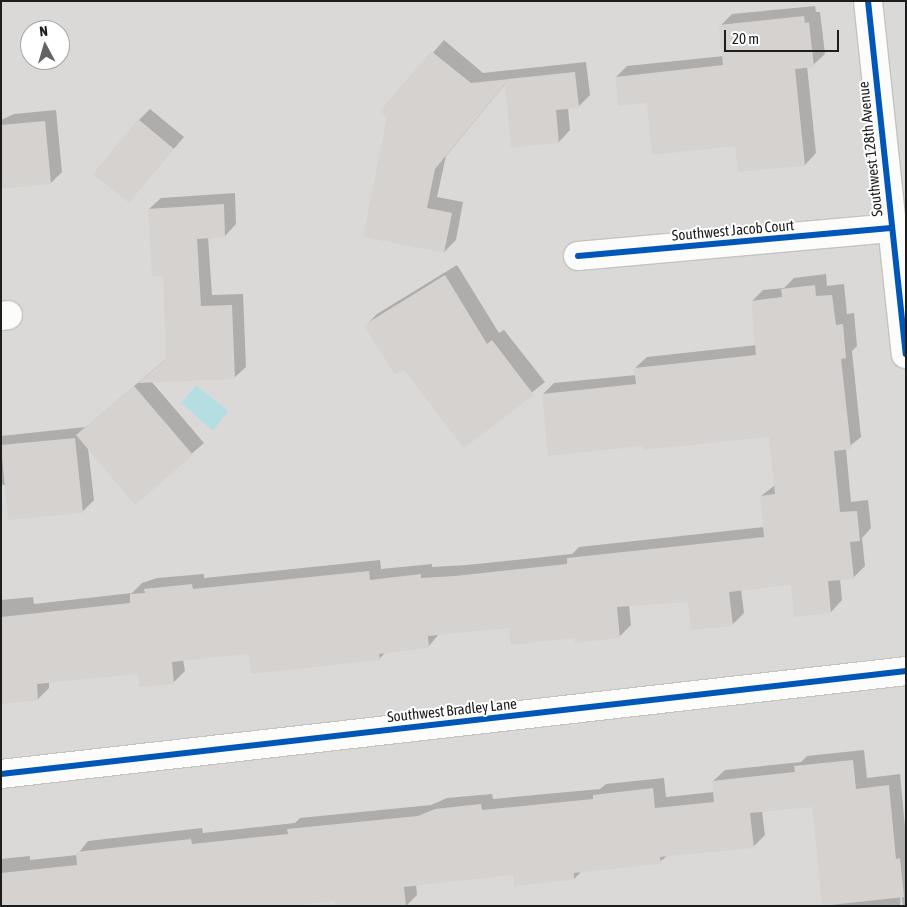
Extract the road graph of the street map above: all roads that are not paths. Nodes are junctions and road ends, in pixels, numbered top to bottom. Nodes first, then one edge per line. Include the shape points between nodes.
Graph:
1 (868, 1) edge
2 (891, 228) junction
3 (578, 256) dead end
4 (906, 354) edge
5 (906, 671) edge
6 (1, 774) edge

1 - 2 street, Southwest 128th Avenue
2 - 3 street, Southwest Jacob Court
2 - 4 street, Southwest 128th Avenue
5 - 6 street, Southwest Bradley Lane

